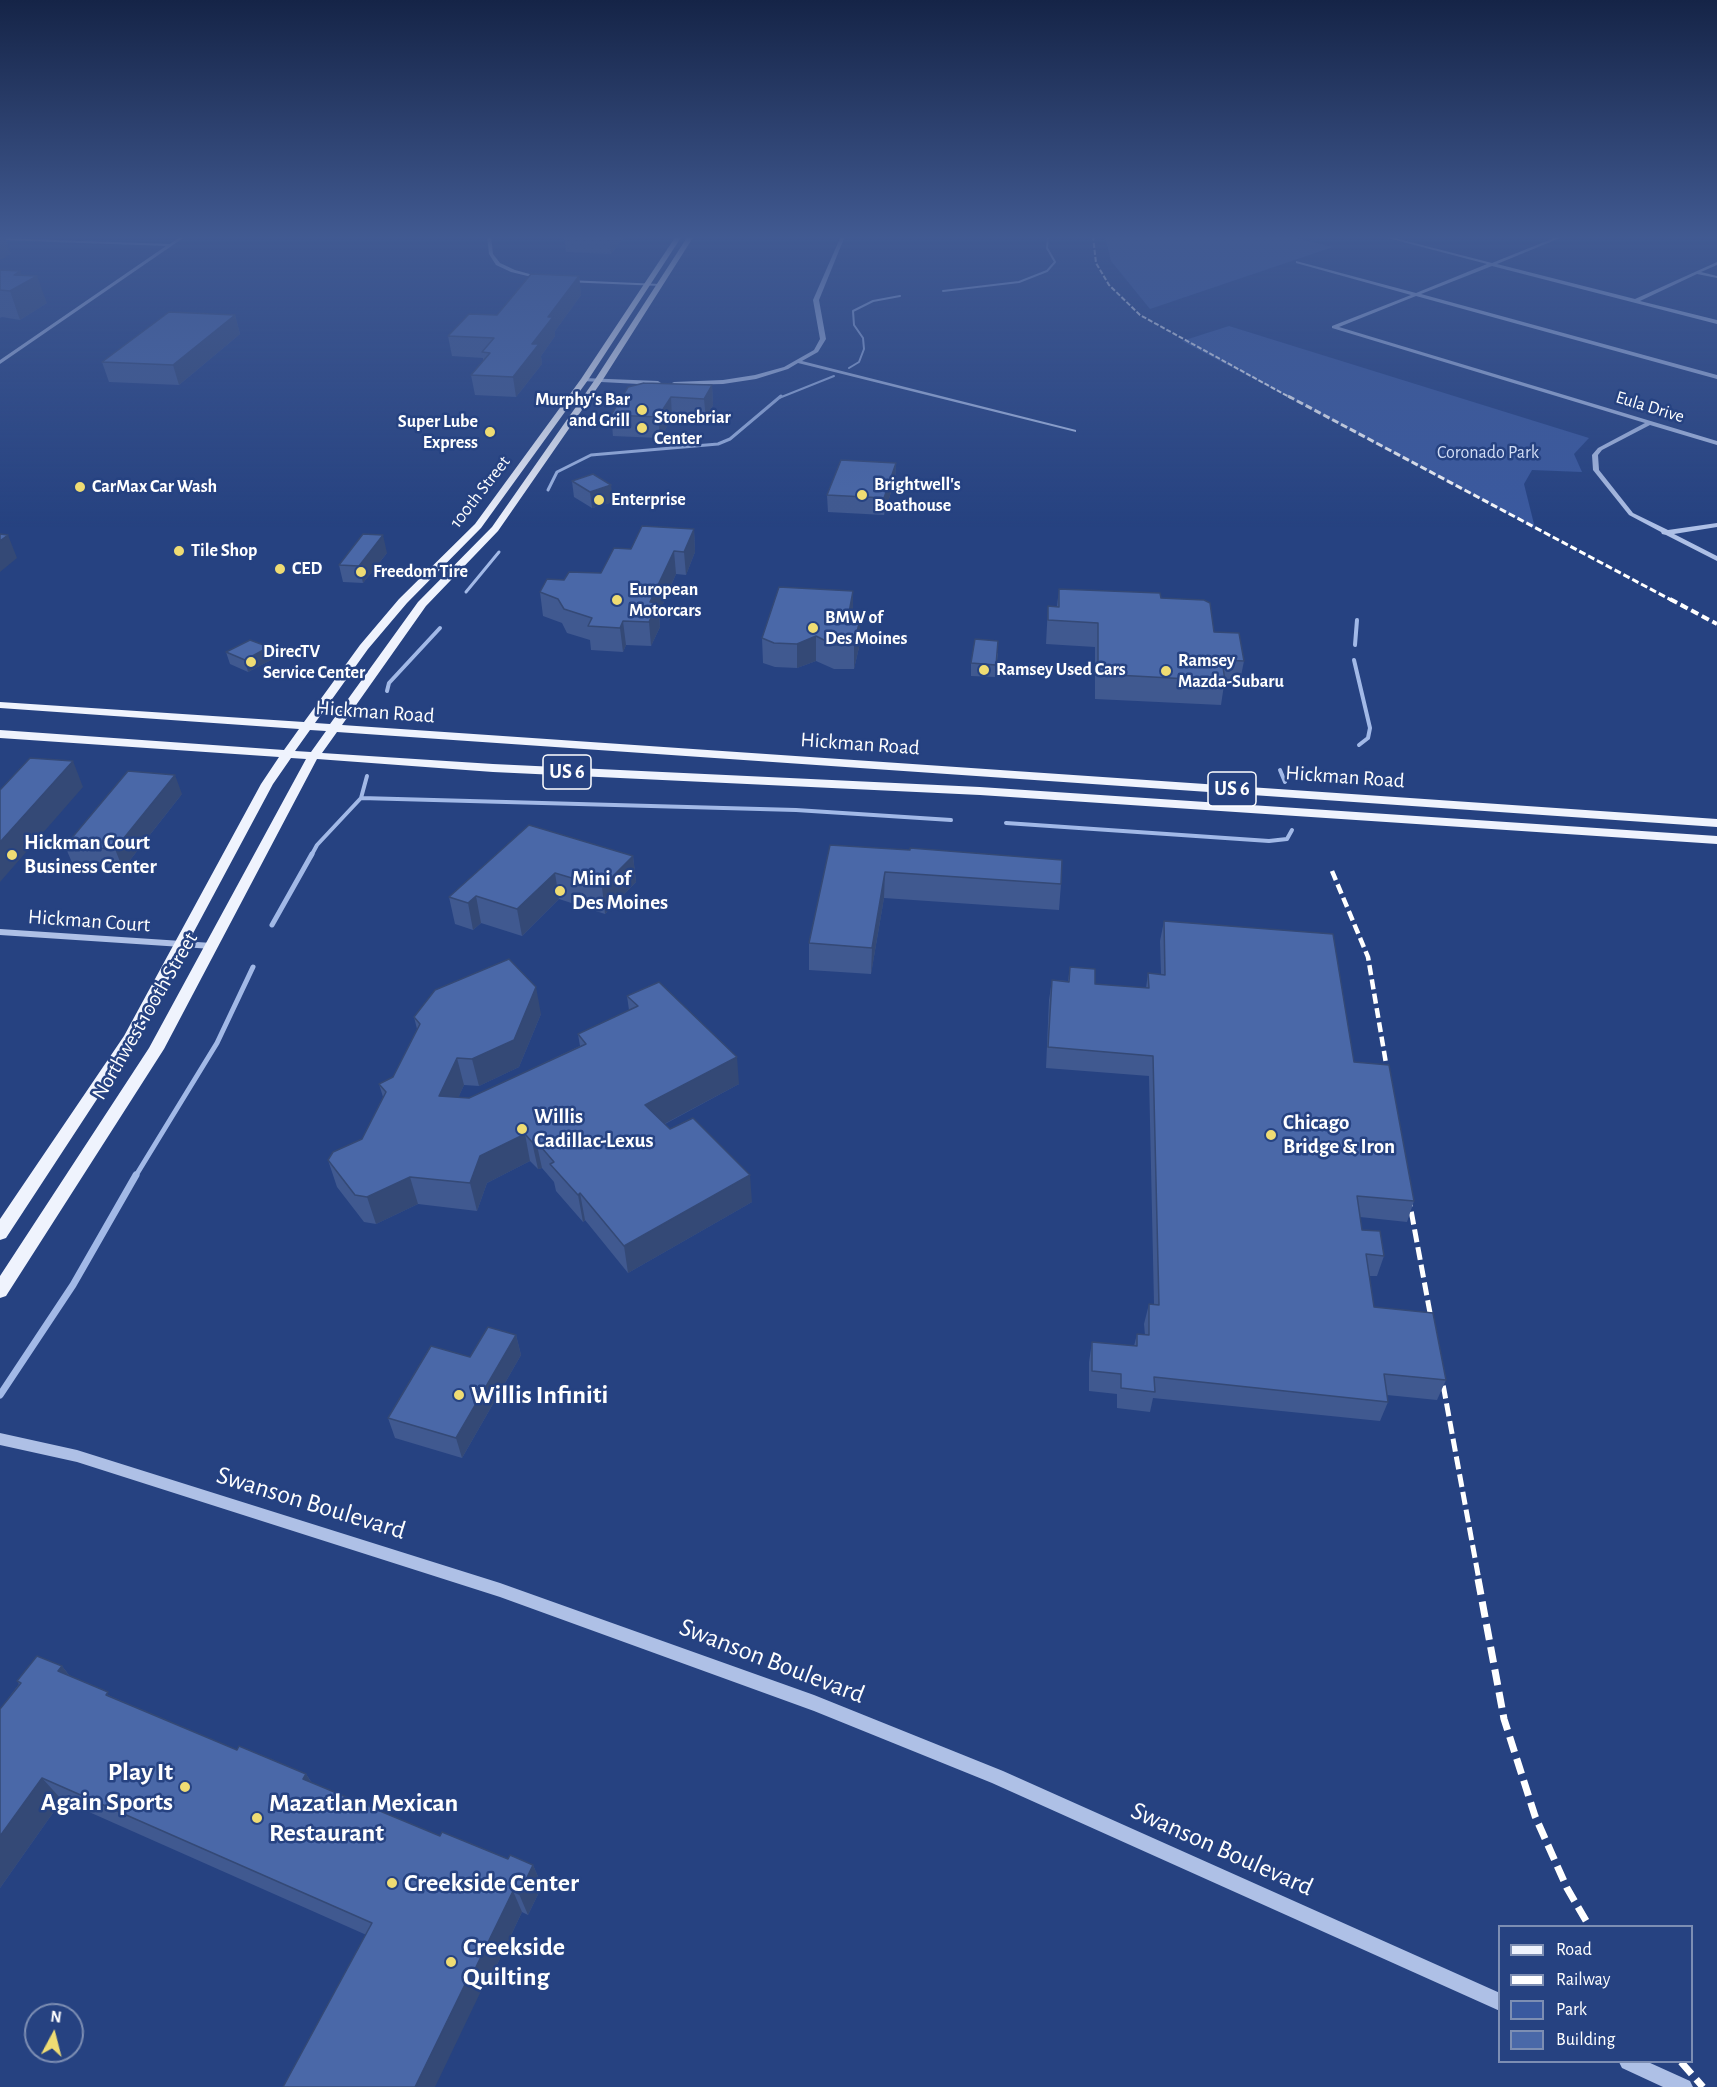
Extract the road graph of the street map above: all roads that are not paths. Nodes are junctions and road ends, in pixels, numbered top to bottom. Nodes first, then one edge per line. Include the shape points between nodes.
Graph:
1 (41, 333) edge
2 (615, 333) edge
3 (629, 333) edge
4 (822, 333) edge
5 (1355, 333) edge
6 (1557, 333) edge
7 (0, 351) edge
8 (15, 351) junction
9 (0, 362) edge
10 (800, 362) junction
11 (1717, 377) edge
12 (584, 380) junction
13 (598, 381) junction
14 (1649, 423) junction
15 (1074, 431) dead end
16 (1717, 443) edge
17 (1717, 525) edge
18 (1664, 533) junction
19 (1717, 560) edge
20 (0, 705) edge
21 (307, 727) junction
22 (332, 729) junction
23 (0, 734) edge
24 (287, 753) junction
25 (314, 755) junction
26 (1716, 825) edge
27 (1717, 840) edge
28 (0, 932) edge
29 (180, 946) junction
30 (212, 946) junction
31 (0, 1233) edge
32 (0, 1291) edge
33 (0, 1439) edge
34 (1498, 2001) edge
35 (1632, 2063) edge
36 (1684, 2087) edge

1 - 8 street
2 - 12 main road, 100th Street
3 - 13 main road, 100th Street
4 - 10 street via 816,351
5 - 14 street, Eula Drive
6 - 11 street
7 - 8 street
8 - 9 street
10 - 13 street via 772,373 723,382
10 - 15 street
12 - 13 street
12 - 21 main road, 100th Street via 478,526 403,601 364,647
13 - 22 main road, 100th Street via 495,529 422,604
14 - 16 street, Eula Drive
14 - 18 street via 1600,449 1593,462 1631,514
17 - 18 street
18 - 19 street
20 - 21 main road, Hickman Road / US 6
21 - 22 main road, Hickman Road / US 6
21 - 24 main road, 100th Street
22 - 25 main road, 100th Street
22 - 26 main road, Hickman Road / US 6
23 - 24 main road, Hickman Road / US 6
24 - 25 main road, Hickman Road / US 6
24 - 29 main road, Northwest 100th Street
25 - 27 main road, Hickman Road / US 6 via 980,791
25 - 30 main road, Northwest 100th Street
28 - 29 street, Hickman Court
29 - 30 street, Hickman Court
29 - 31 main road, Northwest 100th Street via 130,1038
30 - 32 main road, Northwest 100th Street via 156,1049
33 - 34 street, Swanson Boulevard via 77,1456 388,1554 729,1671 997,1778
35 - 36 street

